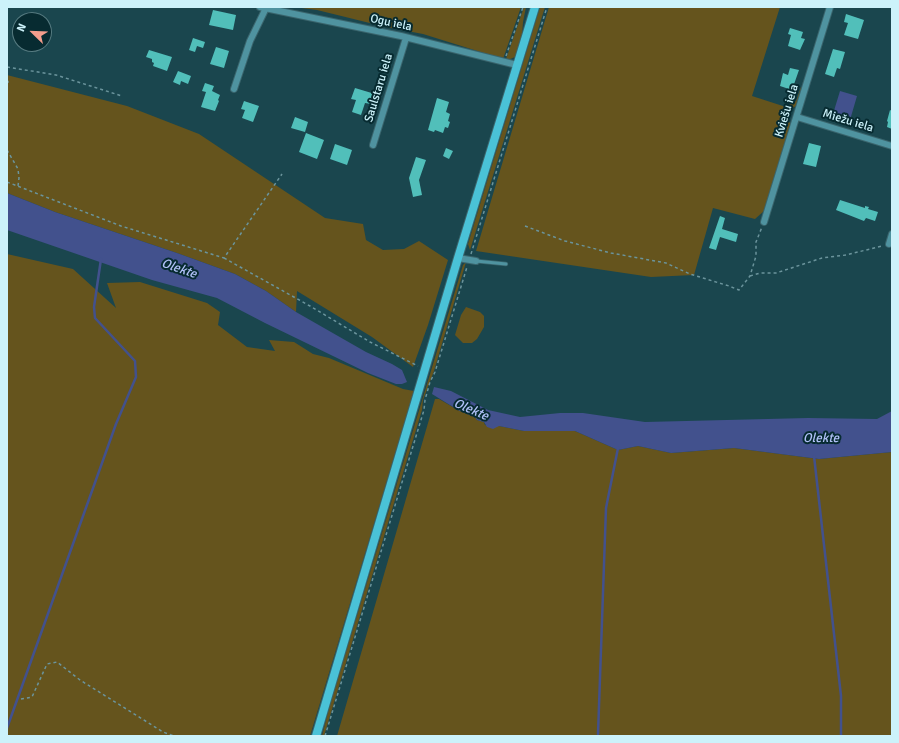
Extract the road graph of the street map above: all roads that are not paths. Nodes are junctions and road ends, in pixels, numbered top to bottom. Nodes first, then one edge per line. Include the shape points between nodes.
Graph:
1 (535, 7) edge
2 (830, 7) edge
3 (263, 8) edge
4 (406, 38) junction
5 (517, 65) junction
6 (234, 89) dead end
7 (797, 117) junction
8 (372, 145) dead end
9 (892, 146) edge
10 (764, 222) road end
11 (892, 234) edge
12 (890, 244) road end
13 (458, 258) junction
14 (472, 260) joint
15 (506, 264) dead end
16 (316, 736) edge

1 - 5 main road
2 - 7 street, Kviešu iela
3 - 4 street, Ogu iela
3 - 6 street
4 - 5 street, Ogu iela
4 - 8 street, Saulstaru iela
5 - 13 main road
7 - 9 street, Miežu iela
7 - 10 street, Kviešu iela
11 - 12 street
13 - 14 street
13 - 16 main road
14 - 15 lane

